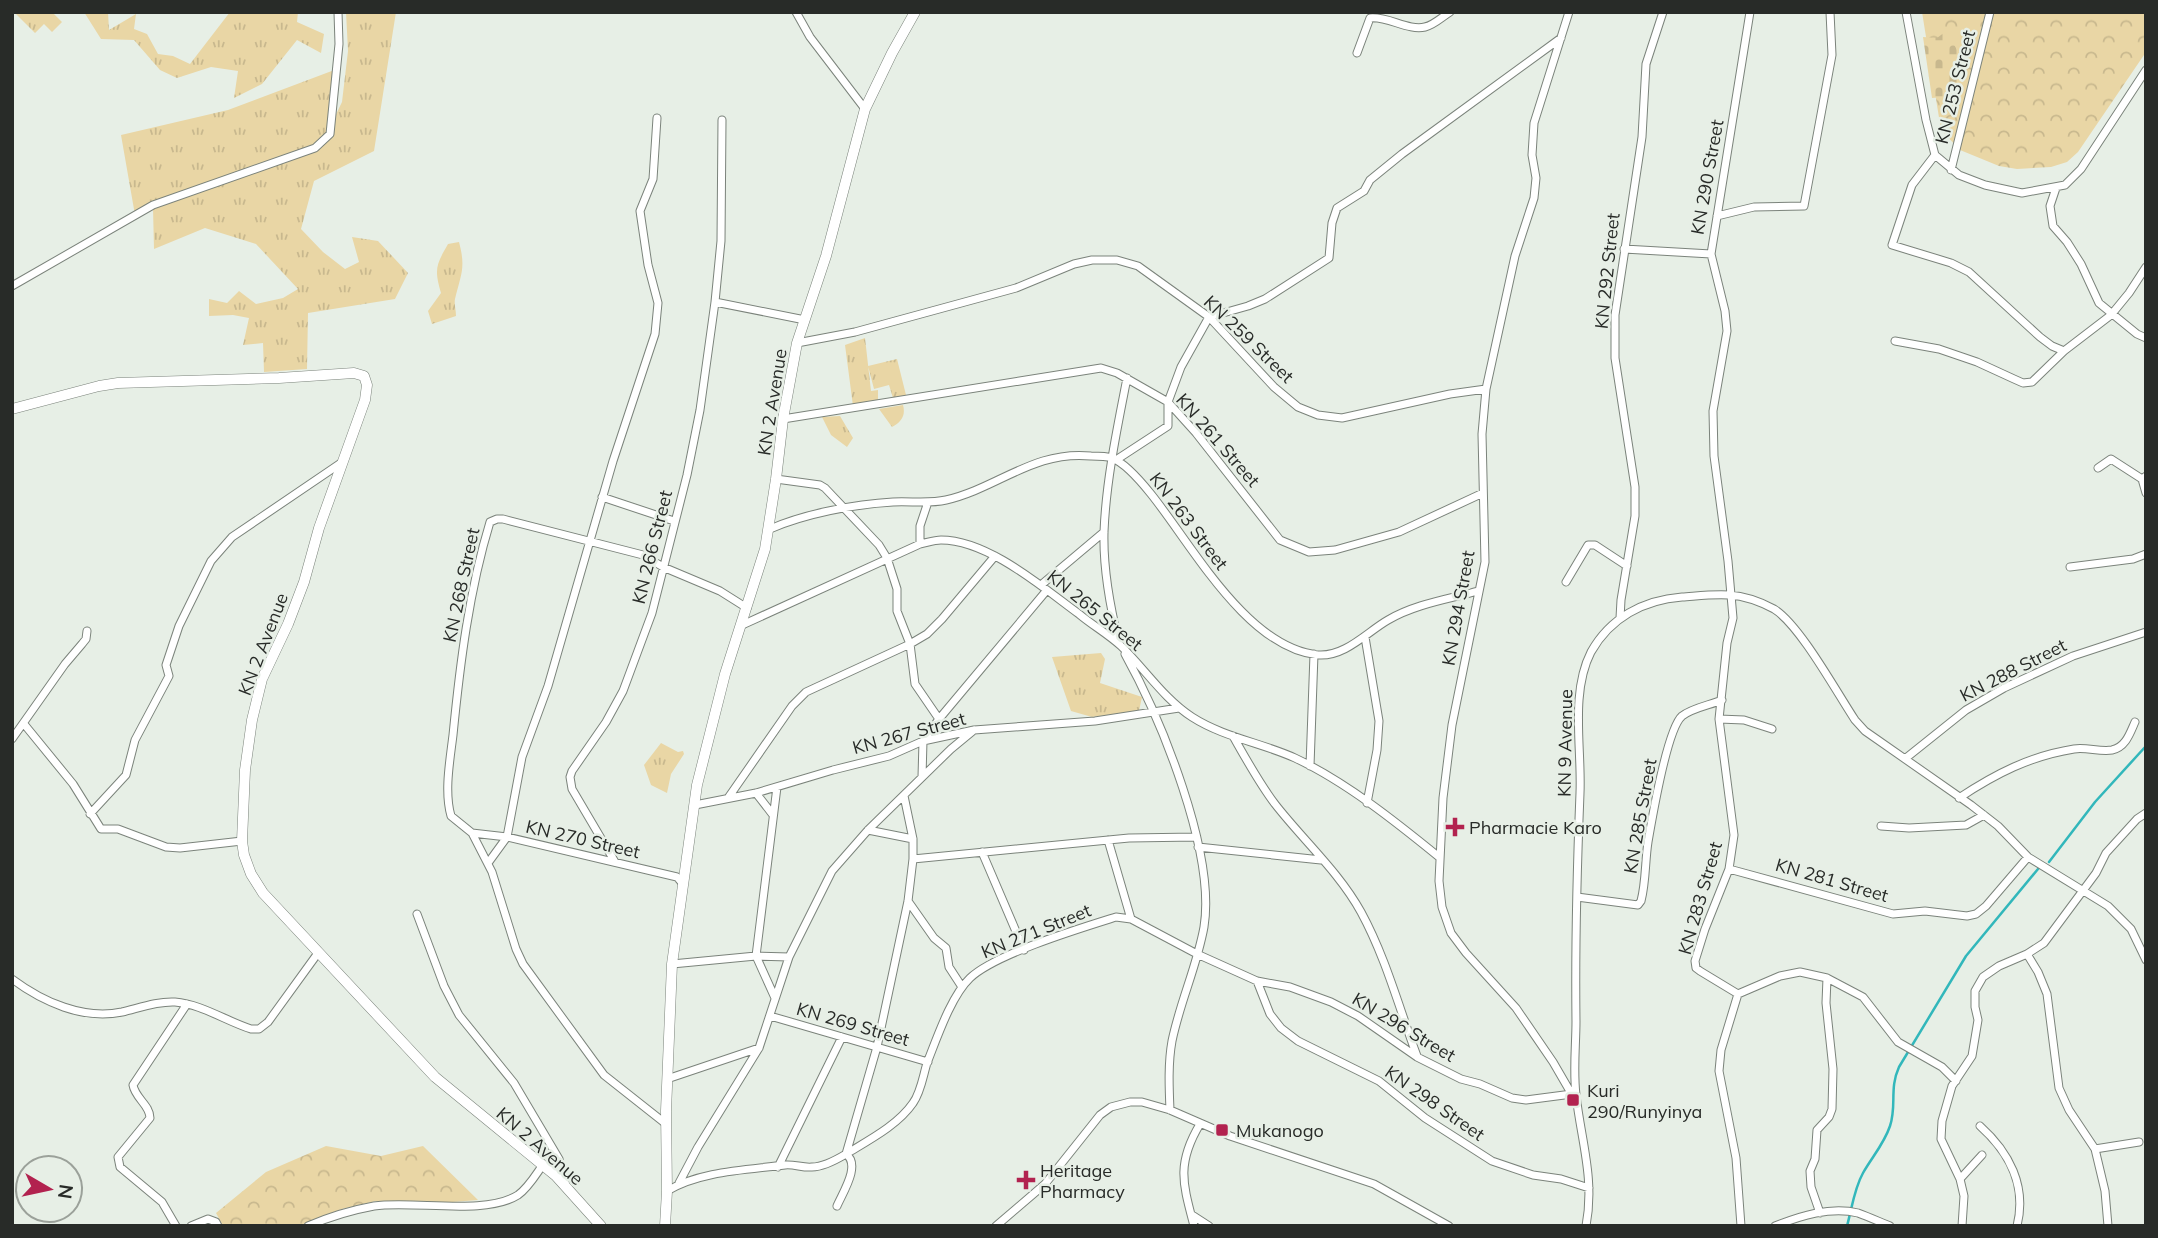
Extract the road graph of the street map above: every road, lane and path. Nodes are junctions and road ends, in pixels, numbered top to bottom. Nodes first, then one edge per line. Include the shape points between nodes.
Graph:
1 (338, 12) edge
2 (796, 12) edge
3 (915, 12) edge
4 (1450, 12) edge
5 (1569, 12) edge
6 (1662, 12) edge
7 (1750, 12) edge
8 (1830, 12) edge
9 (1906, 12) edge
10 (1990, 12) edge
11 (1561, 38) junction
12 (1357, 53) dead end
13 (2146, 70) edge
14 (865, 109) junction
15 (657, 118) dead end
16 (722, 120) dead end
17 (1935, 155) junction
18 (1951, 170) junction
19 (2056, 188) junction
20 (1717, 216) junction
21 (1623, 249) junction
22 (1711, 254) junction
23 (2146, 267) edge
24 (12, 286) edge
25 (715, 302) junction
26 (2111, 315) junction
27 (1209, 317) junction
28 (805, 320) junction
29 (2146, 338) edge
30 (1895, 341) dead end
31 (797, 343) junction
32 (2064, 351) junction
33 (1127, 378) junction
34 (1486, 389) junction
35 (1168, 402) junction
36 (12, 409) edge
37 (783, 419) junction
38 (1114, 459) junction
39 (341, 463) junction
40 (2098, 468) dead end
41 (2144, 478) edge
42 (776, 479) junction
43 (1483, 493) junction
44 (2146, 493) edge
45 (602, 497) junction
46 (928, 502) junction
47 (846, 509) junction
48 (674, 521) junction
49 (770, 529) junction
50 (1104, 532) junction
51 (589, 542) junction
52 (920, 544) junction
53 (2146, 554) edge
54 (995, 556) junction
55 (887, 558) junction
56 (1627, 566) junction
57 (663, 567) junction
58 (2070, 567) dead end
59 (1566, 582) dead end
60 (1044, 588) junction
61 (1478, 591) junction
62 (1730, 595) junction
63 (747, 608) junction
64 (1620, 618) junction
65 (740, 626) junction
66 (87, 631) dead end
67 (2146, 632) edge
68 (1365, 637) junction
69 (910, 644) junction
70 (1119, 645) junction
71 (1314, 654) junction
72 (1722, 700) junction
73 (1179, 708) junction
74 (1154, 714) junction
75 (939, 719) junction
76 (1719, 719) junction
77 (2135, 722) dead end
78 (24, 724) junction
79 (1772, 729) dead end
80 (974, 730) junction
81 (1232, 736) junction
82 (12, 739) edge
83 (923, 741) junction
84 (1906, 758) junction
85 (1310, 766) junction
86 (922, 778) junction
87 (777, 787) junction
88 (756, 793) junction
89 (904, 796) junction
90 (728, 798) junction
91 (1959, 798) junction
92 (1367, 803) junction
93 (695, 805) junction
94 (2146, 813) edge
95 (90, 814) junction
96 (773, 815) junction
97 (1984, 816) junction
98 (1881, 826) dead end
99 (868, 830) junction
100 (472, 833) junction
101 (1196, 836) junction
102 (507, 837) junction
103 (913, 839) junction
104 (1108, 840) junction
105 (242, 841) junction
106 (1198, 847) junction
107 (982, 852) junction
108 (1439, 857) junction
109 (2028, 857) junction
110 (913, 859) junction
111 (1322, 860) junction
112 (615, 862) junction
113 (488, 863) junction
114 (1729, 869) junction
115 (683, 884) junction
116 (2081, 891) junction
117 (1577, 897) junction
118 (908, 901) junction
119 (417, 914) dead end
120 (1131, 919) junction
121 (1024, 950) junction
122 (318, 953) junction
123 (1197, 954) junction
124 (2027, 954) junction
125 (756, 956) junction
126 (789, 957) junction
127 (2146, 960) edge
128 (672, 964) junction
129 (1827, 978) junction
130 (12, 979) edge
131 (1257, 981) junction
132 (962, 987) junction
133 (1738, 994) junction
134 (776, 999) junction
135 (187, 1004) junction
136 (770, 1016) junction
137 (842, 1037) junction
138 (877, 1047) junction
139 (759, 1048) junction
140 (1417, 1057) junction
141 (928, 1062) junction
142 (667, 1079) junction
143 (1956, 1081) junction
144 (1574, 1094) junction
145 (1170, 1110) junction
146 (666, 1124) junction
147 (1200, 1124) junction
148 (1980, 1126) dead end
149 (2139, 1142) dead end
150 (2095, 1149) junction
151 (846, 1154) junction
152 (1982, 1155) dead end
153 (542, 1166) junction
154 (778, 1167) junction
155 (1959, 1179) junction
156 (679, 1183) junction
157 (566, 1186) junction
158 (1589, 1188) junction
159 (667, 1191) junction
160 (837, 1206) dead end
161 (1820, 1213) junction
162 (1192, 1215) junction
163 (176, 1226) edge
164 (191, 1226) edge
165 (218, 1226) edge
166 (308, 1226) edge
167 (601, 1226) edge
168 (665, 1226) edge
169 (996, 1226) edge
170 (1195, 1226) edge
171 (1209, 1226) edge
172 (1449, 1226) edge
173 (1586, 1226) edge
174 (1741, 1226) edge
175 (1775, 1226) edge
176 (1890, 1226) edge
177 (1962, 1226) edge
178 (2017, 1226) edge
179 (2108, 1226) edge

1 - 24 street via 333,114 330,134 323,143 153,205
2 - 14 street
3 - 14 main road, KN 2 Avenue
4 - 12 street via 1420,27 1370,18
5 - 11 street, KN 294 Street
6 - 21 street, KN 292 Street via 1646,64 1642,136
7 - 20 street, KN 290 Street
8 - 20 street via 1832,55 1804,206 1754,207
9 - 17 street
10 - 18 street, KN 253 Street
11 - 27 street via 1402,153 1370,180 1364,191 1337,208 1329,258 1265,299
11 - 34 street, KN 294 Street via 1534,123 1534,198 1509,281
13 - 19 street via 2081,169
14 - 28 main road, KN 2 Avenue
15 - 45 street via 653,179 640,211 658,303 656,334
16 - 25 street, KN 266 Street via 721,241
17 - 18 street
17 - 32 street via 1912,186 1892,244 1969,272 2040,337
18 - 19 street via 1985,185 2022,193
19 - 26 street via 2050,205 2053,226 2081,264 2099,303
20 - 22 street, KN 290 Street
21 - 22 street
21 - 56 street, KN 292 Street via 1615,358 1634,487
22 - 62 street, KN 290 Street via 1727,331 1713,411
23 - 26 street
25 - 28 street
25 - 48 street, KN 266 Street via 700,410
26 - 29 street
26 - 32 street
27 - 31 street, KN 259 Street via 1138,266 1092,260 935,311
27 - 34 street, KN 259 Street via 1274,387 1298,407 1318,415 1342,418
27 - 35 street
28 - 31 main road, KN 2 Avenue
30 - 32 street via 1952,353 2023,383 2032,382
31 - 37 main road, KN 2 Avenue
33 - 35 street, KN 261 Street
33 - 37 street, KN 261 Street via 1101,368 1086,369
33 - 38 street
34 - 43 street, KN 294 Street
35 - 38 street via 1168,426
35 - 43 street, KN 261 Street via 1280,540 1309,552 1335,551 1399,532
36 - 39 main road, KN 2 Avenue via 118,383 354,373 363,376 366,392
37 - 42 main road, KN 2 Avenue
38 - 46 street via 1078,454 1045,459 960,496
38 - 50 street
38 - 71 street, KN 263 Street via 1145,487 1204,570 1234,602 1278,642
39 - 95 street via 232,537 211,561 179,626 166,665 169,676 135,740 126,775
39 - 105 main road, KN 2 Avenue via 300,592 262,679 245,770
40 - 41 street via 2111,458
41 - 44 street
42 - 47 street via 820,485
42 - 49 main road, KN 2 Avenue
43 - 61 street, KN 294 Street via 1486,541
45 - 48 street
45 - 51 street
46 - 47 street
46 - 52 street via 919,526
47 - 49 street via 795,518
47 - 55 street
48 - 57 street, KN 266 Street
49 - 63 main road, KN 2 Avenue
50 - 60 street
50 - 70 street via 1110,607
51 - 57 street, KN 268 Street via 643,555
51 - 100 street, KN 268 Street via 503,519 490,522 460,664 450,762 451,816
51 - 102 street via 548,686 522,757
52 - 54 street, KN 265 Street via 941,540
52 - 55 street, KN 265 Street
53 - 58 street
54 - 60 street, KN 265 Street
54 - 69 street via 942,619
55 - 65 street, KN 265 Street
55 - 69 street via 897,589 897,611
56 - 59 street via 1588,545
56 - 64 street, KN 292 Street
57 - 63 street, KN 268 Street
57 - 112 street, KN 266 Street via 652,613 623,691 570,777 572,789
60 - 70 street, KN 265 Street
60 - 75 street
61 - 68 street via 1416,608
61 - 108 street, KN 294 Street via 1452,725
62 - 64 street, KN 9 Avenue via 1652,601
62 - 72 street, KN 283 Street via 1733,618
62 - 84 street, KN 9 Avenue via 1775,610 1791,623 1855,720
63 - 65 main road, KN 2 Avenue
64 - 117 street, KN 9 Avenue via 1591,652 1581,679
65 - 93 main road, KN 2 Avenue
66 - 78 street via 86,639
67 - 84 street, KN 288 Street via 2073,656 2004,688 1966,710
68 - 71 street via 1333,654
68 - 92 street via 1379,721
69 - 75 street via 915,684
69 - 90 street via 806,692
70 - 73 street, KN 265 Street
70 - 74 street
71 - 85 street
72 - 76 street, KN 283 Street
72 - 117 street, KN 285 Street via 1677,721 1648,841 1641,901 1638,905
73 - 74 street, KN 267 Street
73 - 81 street, KN 265 Street
74 - 80 street, KN 267 Street
74 - 101 street
75 - 83 street
76 - 79 street via 1744,720
76 - 114 street, KN 283 Street via 1734,835
77 - 91 street via 2128,740 2113,750 2077,748 2029,760 1993,775
78 - 82 street
78 - 95 street via 73,784
80 - 83 street, KN 267 Street
80 - 86 street
81 - 85 street, KN 265 Street
81 - 111 street via 1275,803
83 - 86 street
83 - 87 street, KN 267 Street via 889,756
84 - 91 street, KN 9 Avenue
85 - 92 street, KN 265 Street
86 - 89 street
87 - 88 street, KN 267 Street
87 - 96 street
88 - 90 street, KN 267 Street
88 - 96 street
89 - 99 street
89 - 103 street
90 - 93 street, KN 267 Street
91 - 97 street, KN 9 Avenue
92 - 108 street, KN 265 Street
93 - 115 main road, KN 2 Avenue
94 - 116 street via 2106,853
95 - 105 street via 101,829 118,829 166,846 191,849
96 - 125 street
97 - 98 street via 1966,825
97 - 109 street, KN 9 Avenue
99 - 103 street
99 - 126 street via 832,871
100 - 102 street, KN 270 Street
100 - 113 street
101 - 104 street
101 - 106 street
102 - 112 street, KN 270 Street
102 - 113 street
103 - 110 street
104 - 107 street
104 - 120 street
105 - 122 main road, KN 2 Avenue via 251,874 263,892
106 - 111 street
106 - 123 street via 1205,900
107 - 110 street
107 - 121 street
108 - 144 street, KN 294 Street via 1442,907 1451,933 1516,1007
109 - 114 street, KN 281 Street via 1986,906 1967,916 1925,911 1893,914
109 - 116 street, KN 9 Avenue
110 - 118 street
111 - 140 street via 1361,911 1386,966
112 - 115 street, KN 270 Street via 677,877
113 - 146 street via 523,964 604,1075
114 - 133 street, KN 283 Street via 1695,961 1696,968
115 - 128 main road, KN 2 Avenue
116 - 124 street via 2053,932
116 - 127 street, KN 9 Avenue via 2121,917
117 - 144 street, KN 9 Avenue
118 - 132 street via 948,951 949,967
118 - 138 street
119 - 157 street via 458,1015 514,1083 556,1152
120 - 121 street, KN 271 Street via 1116,917
120 - 123 street
121 - 132 street, KN 271 Street via 990,965
122 - 135 street via 259,1029
122 - 153 main road, KN 2 Avenue via 435,1077
123 - 131 street
123 - 145 street via 1172,1042
124 - 143 street via 1998,966 1983,977 1975,991 1978,1020 1972,1056
124 - 150 street via 2047,994 2059,1088
125 - 126 street
125 - 128 street
125 - 134 street
126 - 134 street
128 - 142 main road, KN 2 Avenue
129 - 133 street via 1800,972
129 - 143 street via 1863,997 1898,1042 1942,1067
129 - 161 street via 1832,1109 1818,1129 1810,1171
130 - 135 street via 44,999 87,1014 119,1013 164,1002
131 - 140 street, KN 296 Street via 1331,1002
131 - 158 street, KN 298 Street via 1270,1014 1297,1041 1385,1086 1492,1161
132 - 141 street, KN 271 Street
133 - 174 street via 1719,1071 1736,1158
134 - 136 street
135 - 163 street via 133,1085 150,1114 118,1157 120,1167 162,1202
136 - 137 street, KN 269 Street
136 - 139 street
137 - 138 street, KN 269 Street
137 - 154 street
138 - 141 street, KN 269 Street
138 - 151 street
139 - 142 street
139 - 156 street
140 - 144 street, KN 296 Street via 1512,1098
141 - 151 street, KN 271 Street via 915,1100 905,1113
142 - 146 main road, KN 2 Avenue
143 - 155 street via 1946,1102 1941,1139
144 - 158 street, KN 9 Avenue
145 - 147 street
145 - 169 street via 1142,1102 1111,1107 1045,1184
146 - 159 main road, KN 2 Avenue
147 - 162 street via 1182,1168
147 - 172 street via 1374,1184
148 - 178 street via 1999,1144 2011,1168 2021,1202
149 - 150 street
150 - 179 street
151 - 154 street, KN 271 Street via 813,1167
151 - 160 street via 853,1163
152 - 155 street
153 - 157 main road, KN 2 Avenue
153 - 166 street via 519,1195 507,1200 376,1206
154 - 156 street, KN 271 Street
155 - 177 street via 1964,1196
156 - 159 street, KN 271 Street
157 - 167 main road, KN 2 Avenue
158 - 173 street, KN 9 Avenue
159 - 168 main road, KN 2 Avenue
161 - 175 street
161 - 176 street via 1857,1213
162 - 170 street
162 - 171 street
164 - 165 street via 208,1219

